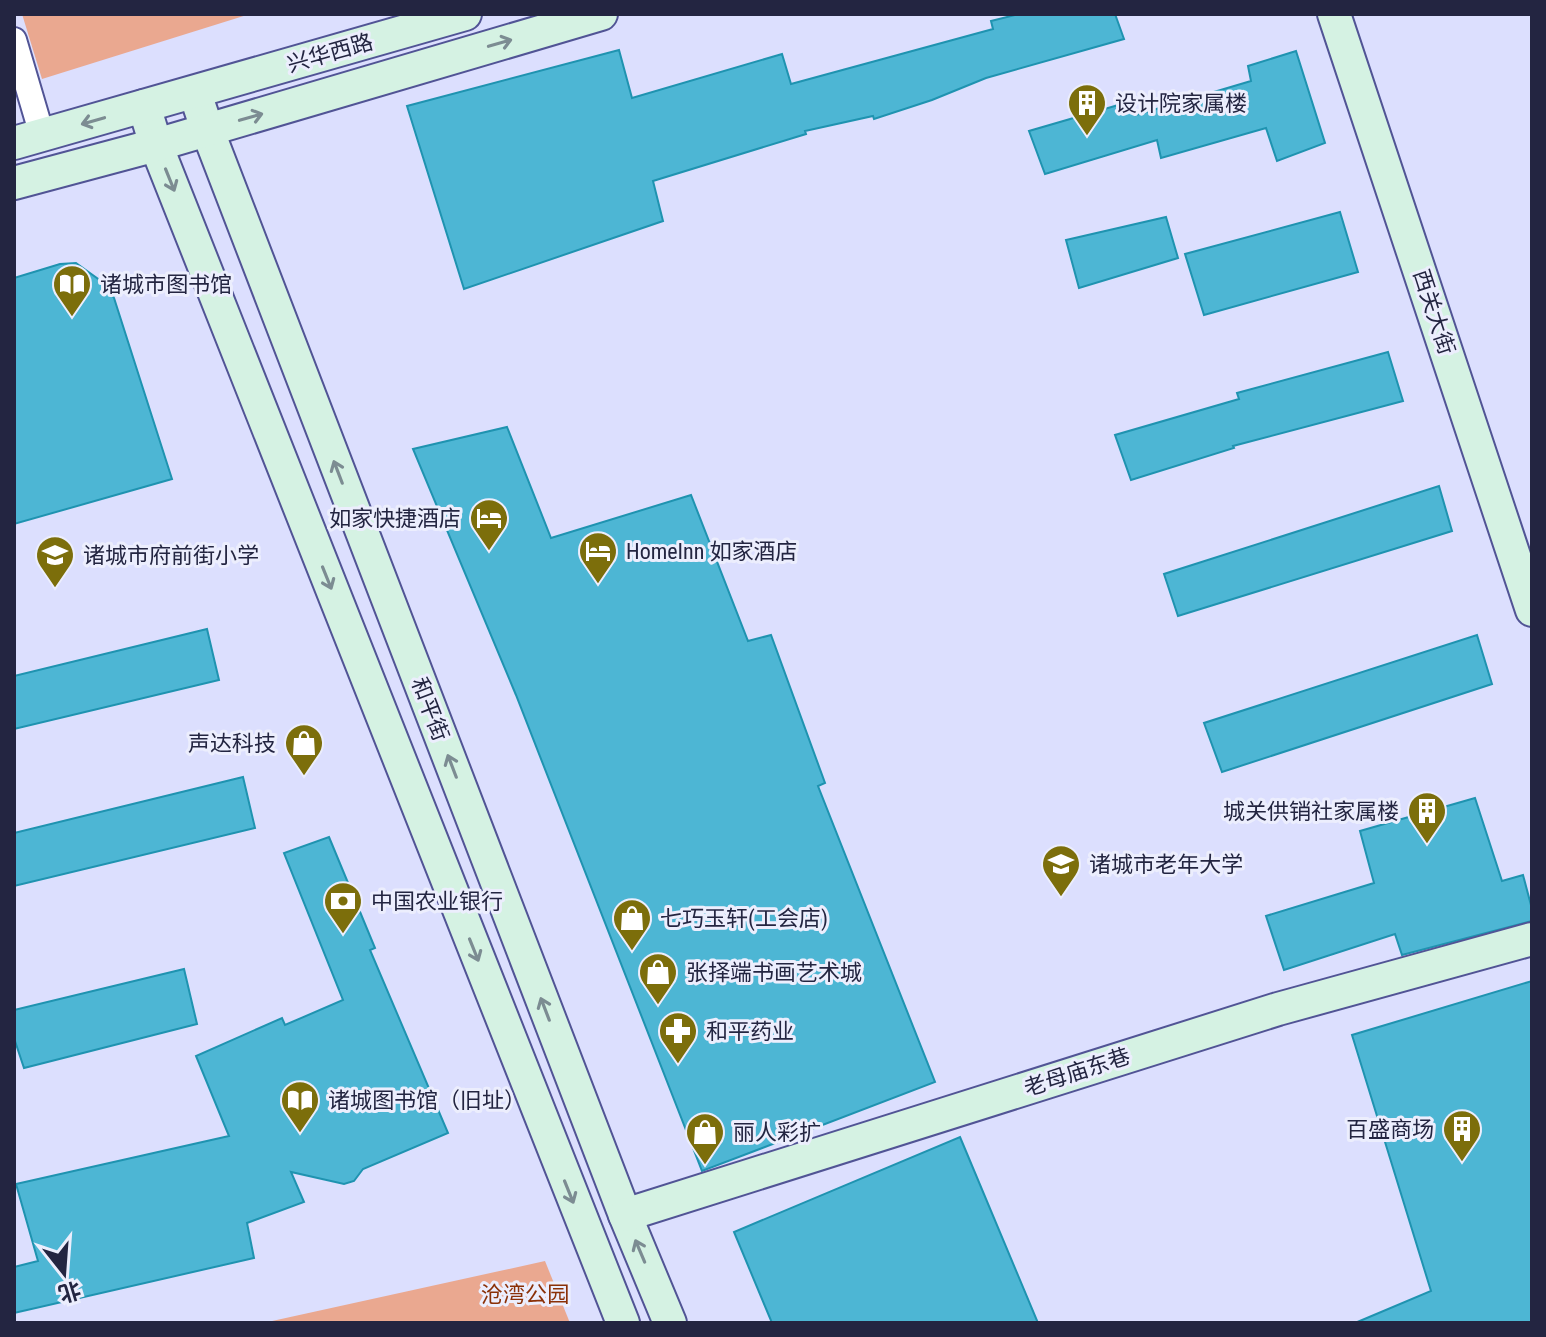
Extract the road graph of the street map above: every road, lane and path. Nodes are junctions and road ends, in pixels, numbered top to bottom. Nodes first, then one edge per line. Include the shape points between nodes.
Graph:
1 (465, 14) edge
2 (601, 14) edge
3 (1334, 14) edge
4 (14, 40) edge
5 (195, 93) junction
6 (144, 106) junction
7 (207, 129) junction
8 (28, 139) edge
9 (156, 145) junction
10 (14, 183) edge
11 (1532, 610) edge
12 (1532, 939) edge
13 (625, 1215) junction
14 (623, 1323) edge
15 (670, 1323) edge

1 - 5 main road, 兴华西路
7 -> 2 main road
3 - 11 main road, 西关大街
4 - 8 street
5 - 6 main road, 兴华西路
5 - 7 main road, 和平街
6 -> 8 main road, 兴华西路
6 - 9 main road
7 - 9 main road
13 -> 7 main road, 和平街
9 - 10 main road
9 -> 14 main road
12 - 13 main road, 老母庙东巷 via 1278,1009
15 -> 13 main road, 和平街

